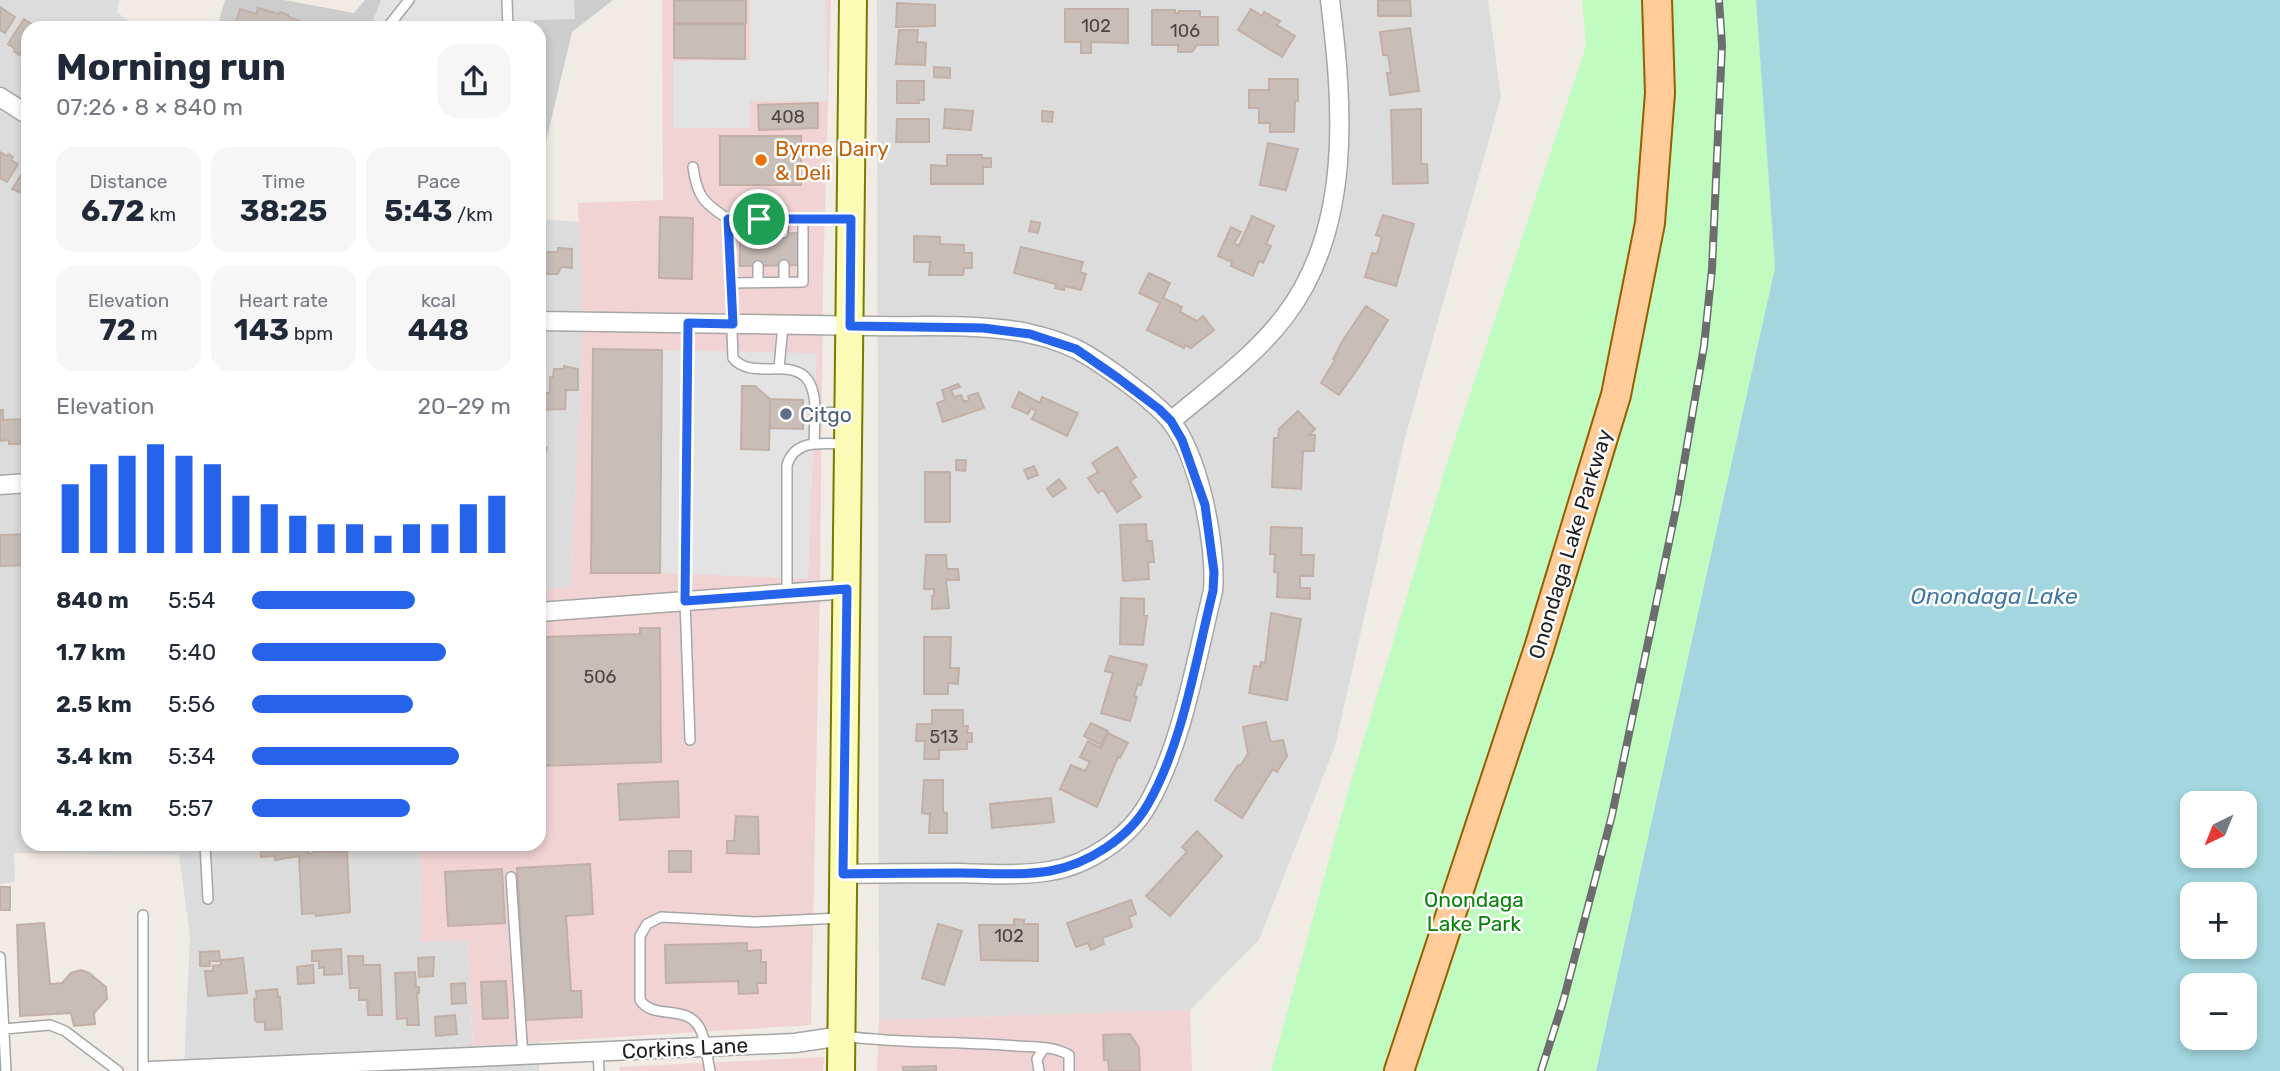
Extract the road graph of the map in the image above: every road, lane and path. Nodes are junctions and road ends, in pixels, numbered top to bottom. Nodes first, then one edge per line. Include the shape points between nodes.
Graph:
1 (409, 0) edge
2 (507, 0) edge
3 (853, 0) edge
4 (1331, 0) edge
5 (1657, 0) edge
6 (392, 21) edge
7 (508, 21) edge
8 (0, 97) edge
9 (21, 110) edge
10 (693, 167) dead end
11 (728, 219) junction
12 (759, 219) junction
13 (851, 219) junction
14 (783, 220) junction
15 (803, 220) junction
16 (759, 233) dead end
17 (783, 233) dead end
18 (784, 265) dead end
19 (758, 266) dead end
20 (784, 282) junction
21 (731, 283) junction
22 (758, 283) junction
23 (546, 321) edge
24 (688, 323) junction
25 (733, 324) junction
26 (783, 324) junction
27 (850, 326) junction
28 (779, 368) junction
29 (849, 412) junction
30 (815, 413) junction
31 (1171, 421) junction
32 (814, 444) junction
33 (848, 444) junction
34 (21, 484) edge
35 (0, 485) edge
36 (847, 589) junction
37 (787, 593) junction
38 (685, 601) junction
39 (546, 611) edge
40 (690, 740) dead end
41 (205, 851) edge
42 (843, 874) junction
43 (511, 877) dead end
44 (208, 899) dead end
45 (143, 915) dead end
46 (842, 918) junction
47 (0, 957) edge
48 (4, 1029) junction
49 (842, 1036) junction
50 (704, 1048) junction
51 (1044, 1048) junction
52 (523, 1056) junction
53 (599, 1062) edge
54 (6, 1071) edge
55 (118, 1071) edge
56 (143, 1071) edge
57 (150, 1071) edge
58 (710, 1071) edge
59 (841, 1071) edge
60 (1039, 1071) edge
61 (1069, 1071) edge
62 (1399, 1071) edge

1 - 6 lane
2 - 7 lane
3 - 13 main road
4 - 31 street via 1340,110 1338,167 1322,241 1306,283 1285,316 1251,354
5 - 62 main road, Onondaga Lake Parkway via 1660,93 1650,223 1616,395 1539,649
8 - 9 street
10 - 11 lane via 705,204
11 - 12 lane
11 - 21 lane
12 - 14 lane
12 - 16 lane
13 - 15 lane
13 - 27 main road
14 - 15 lane
14 - 17 lane
15 - 20 lane via 803,282
18 - 20 lane
19 - 22 lane
20 - 22 lane
21 - 22 lane
21 - 25 lane
23 - 24 street
24 - 25 street
24 - 38 lane
25 - 26 street
25 - 28 lane via 733,358 738,364
26 - 27 street
26 - 28 lane
27 - 29 main road
27 - 31 street via 983,328 1030,334 1076,349
28 - 30 lane via 806,378 814,389
29 - 30 lane
29 - 33 main road
30 - 32 lane
31 - 42 street via 1205,505 1213,591 1177,738 1137,820 1086,860 1052,870
32 - 33 lane
32 - 37 lane via 797,448 787,465
33 - 36 main road
34 - 35 street
36 - 37 street
36 - 42 main road
37 - 38 street
38 - 39 street
38 - 40 lane
41 - 44 lane
42 - 46 main road
43 - 52 lane
45 - 56 lane
46 - 49 main road
46 - 50 lane via 755,922 661,918 647,924 640,936 640,1000 648,1007 695,1020
47 - 48 lane
48 - 54 lane
48 - 55 lane via 57,1027
49 - 50 street, Corkins Lane
49 - 51 lane
49 - 59 main road
50 - 53 street, Corkins Lane
50 - 58 lane
51 - 60 lane via 1037,1059
51 - 61 lane via 1058,1048 1069,1055
52 - 53 street, Corkins Lane
52 - 57 street, Corkins Lane

